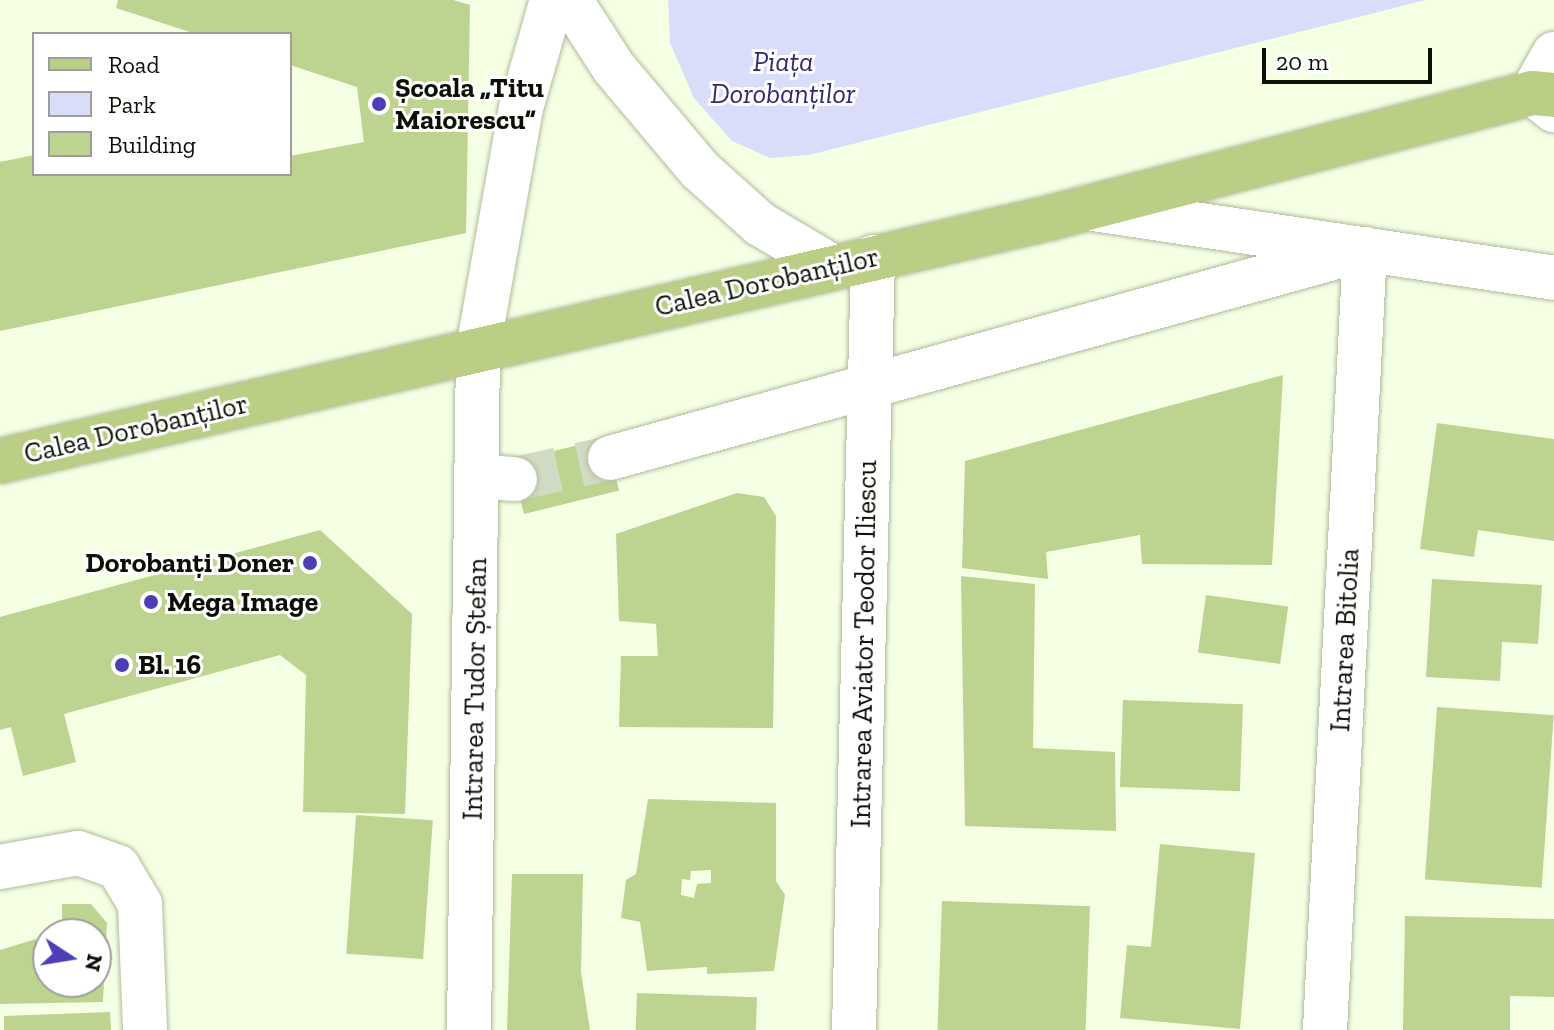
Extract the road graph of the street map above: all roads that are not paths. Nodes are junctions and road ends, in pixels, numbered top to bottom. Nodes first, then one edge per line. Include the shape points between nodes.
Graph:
1 (552, 0) edge
2 (570, 0) edge
3 (1554, 54) edge
4 (1549, 93) edge
5 (1087, 208) junction
6 (1365, 249) junction
7 (853, 262) junction
8 (1554, 278) edge
9 (478, 349) junction
10 (870, 390) junction
11 (610, 458) tunnel mouth
12 (0, 461) edge
13 (0, 867) edge
14 (145, 1030) edge
15 (469, 1030) edge
16 (854, 1030) edge
17 (1325, 1030) edge

1 - 9 street via 508,166
2 - 7 street via 614,68 700,170 760,224
3 - 4 street
4 - 5 main road, Calea Dorobanților
5 - 6 street
5 - 7 main road, Calea Dorobanților
6 - 8 street
6 - 10 street
6 - 17 street, Intrarea Bitolia
7 - 9 main road, Calea Dorobanților
7 - 10 street, Intrarea Aviator Teodor Iliescu
9 - 12 main road, Calea Dorobanților
9 - 15 street, Intrarea Tudor Ștefan via 496,478
10 - 11 street
10 - 16 street, Intrarea Aviator Teodor Iliescu
13 - 14 street via 78,853 118,867 140,904

